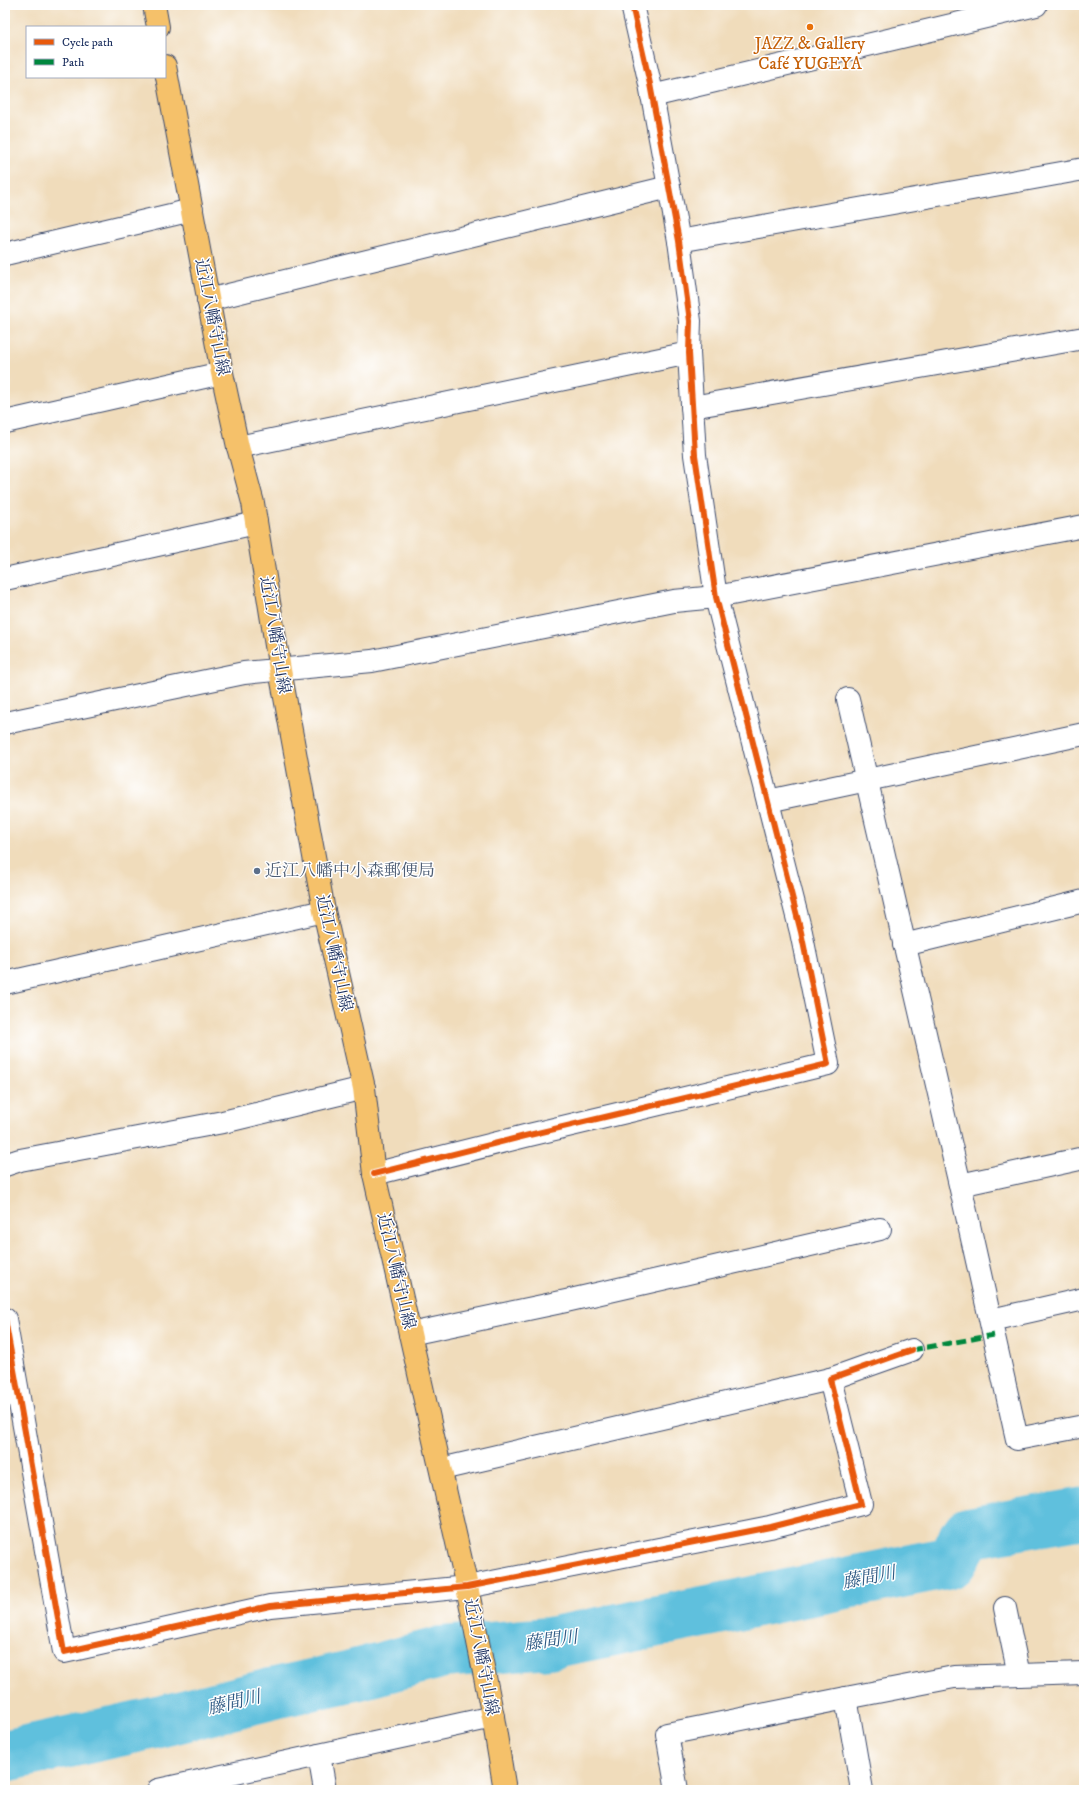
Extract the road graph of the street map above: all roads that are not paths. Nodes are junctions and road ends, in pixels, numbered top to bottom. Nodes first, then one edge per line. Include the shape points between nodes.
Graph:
1 (154, 5) edge
2 (632, 5) edge
3 (1036, 5) edge
4 (158, 26) edge
5 (166, 71) edge
6 (652, 96) junction
7 (1084, 169) edge
8 (669, 187) junction
9 (192, 210) junction
10 (679, 240) junction
11 (5, 254) edge
12 (208, 300) junction
13 (1084, 338) edge
14 (688, 353) junction
15 (222, 373) junction
16 (692, 407) junction
17 (5, 422) edge
18 (238, 447) junction
19 (256, 523) junction
20 (1084, 526) edge
21 (5, 579) edge
22 (716, 597) junction
23 (280, 670) junction
24 (848, 699) dead end
25 (5, 723) edge
26 (1084, 734) edge
27 (866, 780) junction
28 (768, 801) junction
29 (1084, 901) edge
30 (324, 911) junction
31 (904, 945) junction
32 (5, 983) edge
33 (364, 1088) junction
34 (1084, 1158) edge
35 (5, 1165) edge
36 (374, 1174) junction
37 (960, 1185) junction
38 (880, 1229) dead end
39 (1084, 1299) edge
40 (5, 1319) edge
41 (990, 1320) junction
42 (410, 1334) junction
43 (912, 1350) dead end
44 (830, 1379) junction
45 (1084, 1426) edge
46 (441, 1469) junction
47 (467, 1587) junction
48 (1005, 1608) dead end
49 (1084, 1673) edge
50 (1019, 1675) junction
51 (846, 1698) junction
52 (493, 1717) junction
53 (319, 1755) junction
54 (158, 1790) edge
55 (326, 1790) edge
56 (505, 1790) edge
57 (677, 1790) edge
58 (862, 1790) edge

1 - 4 main road
2 - 6 street
3 - 6 street
5 - 9 main road, 近江八幡守山線
6 - 8 street
7 - 10 street
8 - 10 street
8 - 12 street
9 - 11 street
9 - 12 main road, 近江八幡守山線
10 - 14 street via 690,321
12 - 15 main road, 近江八幡守山線
13 - 16 street
14 - 16 street
14 - 18 street
15 - 17 street
15 - 18 main road, 近江八幡守山線
16 - 22 street via 695,455
18 - 19 main road, 近江八幡守山線
19 - 21 street
19 - 23 main road, 近江八幡守山線
20 - 22 street
22 - 23 street via 674,601 372,660
22 - 28 street
23 - 25 street via 244,673
23 - 30 main road, 近江八幡守山線
24 - 27 street
26 - 27 street
27 - 28 street
27 - 31 street
28 - 36 street via 801,932 828,1064
29 - 31 street
30 - 32 street
30 - 33 main road, 近江八幡守山線
31 - 37 street
33 - 35 street via 223,1122 20,1160
33 - 36 main road, 近江八幡守山線
34 - 37 street
36 - 42 main road, 近江八幡守山線
37 - 41 street
38 - 42 street
39 - 41 street
40 - 47 street via 64,1652 270,1606
41 - 45 street via 1017,1439
42 - 46 main road, 近江八幡守山線
43 - 44 street
44 - 46 street
44 - 47 street via 861,1504 770,1527
46 - 47 main road, 近江八幡守山線
47 - 52 main road, 近江八幡守山線
48 - 50 street
49 - 50 street
50 - 51 street via 954,1677
51 - 57 street via 667,1734
51 - 58 street
52 - 53 street
52 - 56 main road, 近江八幡守山線
53 - 54 street
53 - 55 street

